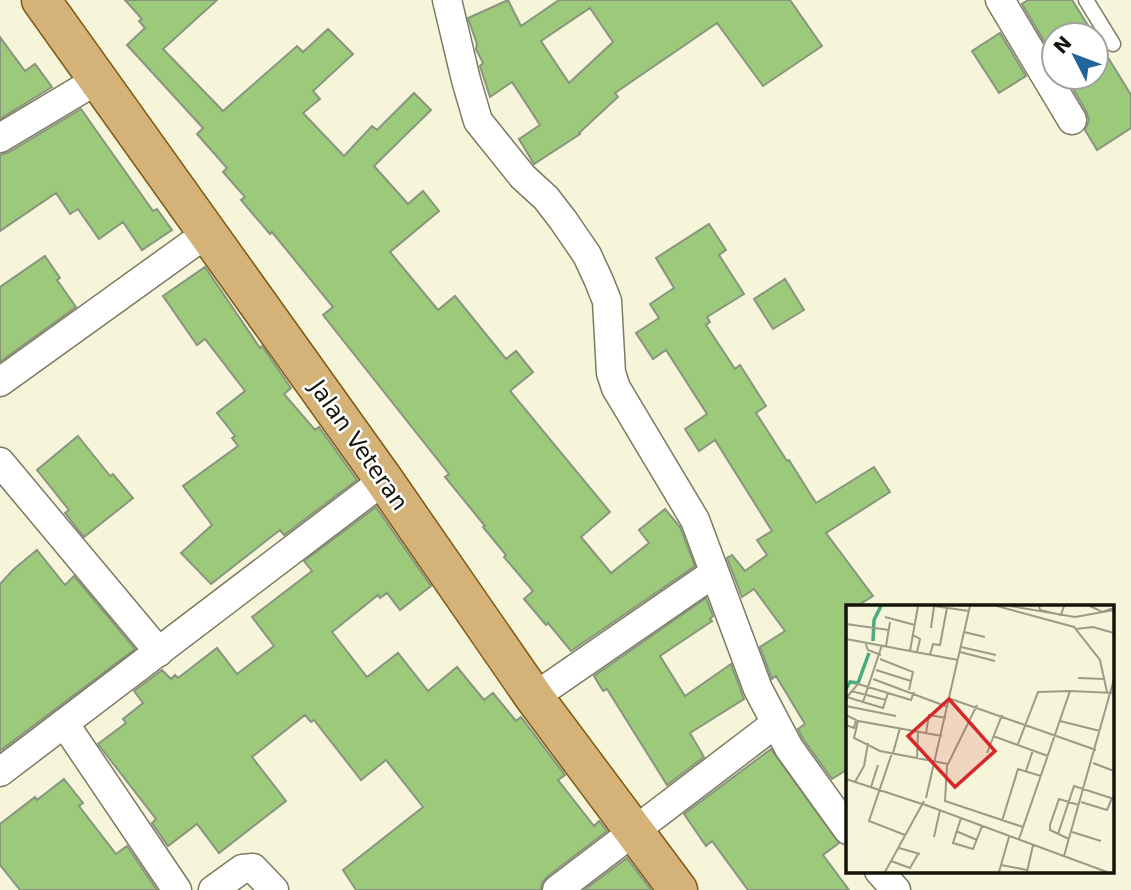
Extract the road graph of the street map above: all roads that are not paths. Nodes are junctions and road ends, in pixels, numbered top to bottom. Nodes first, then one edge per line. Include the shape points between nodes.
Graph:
1 (41, 0) edge
2 (447, 0) edge
3 (1000, 0) edge
4 (1086, 0) edge
5 (1113, 44) dead end
6 (97, 80) junction
7 (1072, 120) dead end
8 (0, 138) edge
9 (207, 233) junction
10 (0, 382) edge
11 (0, 462) edge
12 (384, 480) junction
13 (705, 579) junction
14 (159, 652) junction
15 (534, 698) junction
16 (64, 723) junction
17 (766, 732) junction
18 (0, 772) edge
19 (846, 827) edge
20 (635, 830) junction
21 (880, 872) edge
22 (177, 890) edge
23 (213, 890) edge
24 (274, 890) edge
25 (557, 890) edge
26 (678, 890) edge
27 (896, 890) edge

1 - 6 main road, Jalan Veteran
2 - 13 street via 478,121 546,198 587,256 607,301 616,388 695,520
3 - 7 street
4 - 5 lane
6 - 8 street
6 - 9 main road, Jalan Veteran
9 - 10 street
9 - 12 main road, Jalan Veteran
11 - 14 street
12 - 14 street
12 - 15 main road, Jalan Veteran
13 - 15 street
13 - 17 street via 758,689
14 - 16 street
15 - 20 main road, Jalan Veteran
16 - 18 street
16 - 22 street
17 - 19 street via 789,748
17 - 20 street
20 - 25 street
20 - 26 main road, Jalan Veteran
21 - 27 street
23 - 24 street via 242,869 253,868

